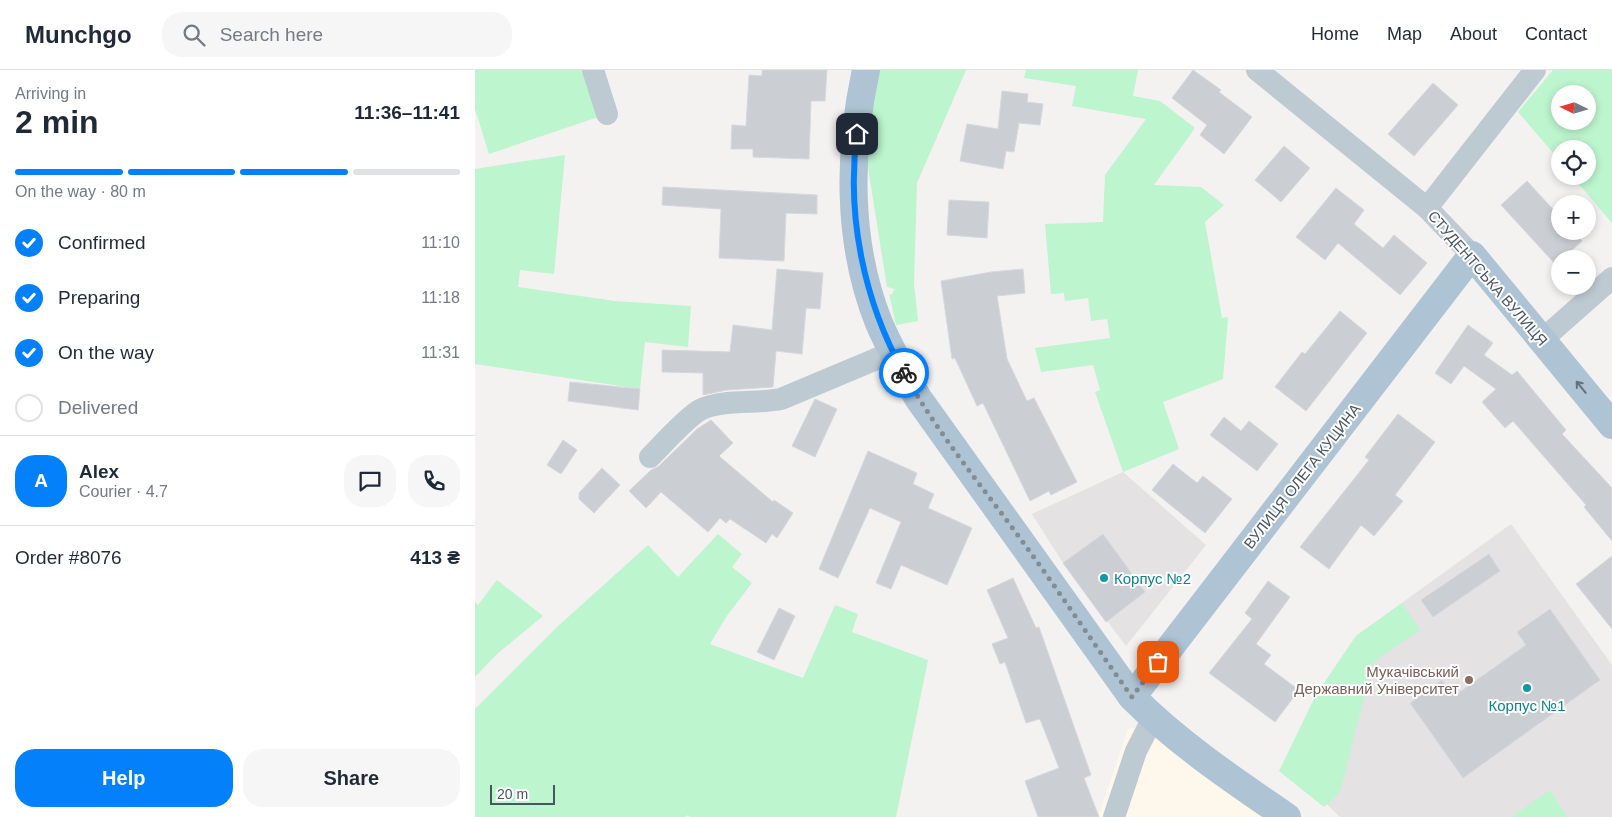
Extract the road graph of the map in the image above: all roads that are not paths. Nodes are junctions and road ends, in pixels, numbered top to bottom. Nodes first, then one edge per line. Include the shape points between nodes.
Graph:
1 (593, 70) edge
2 (866, 70) edge
3 (1257, 70) edge
4 (1535, 70) edge
5 (607, 114) dead end
6 (1427, 208) junction
7 (1472, 255) junction
8 (1612, 278) edge
9 (1543, 339) junction
10 (893, 352) junction
11 (1612, 425) edge
12 (650, 457) dead end
13 (1132, 697) junction
14 (1153, 718) junction
15 (1114, 817) edge
16 (1287, 817) edge

1 - 5 street
2 - 10 main road via 855,150 858,240 879,321
3 - 6 street, СТУДЕНТСЬКА ВУЛИЦЯ
4 - 6 street
6 - 7 street, СТУДЕНТСЬКА ВУЛИЦЯ
7 - 9 main road, СТУДЕНТСЬКА ВУЛИЦЯ
7 - 13 main road, ВУЛИЦЯ ОЛЕГА КУЦИНА
8 - 9 street
11 -> 9 main road, СТУДЕНТСЬКА ВУЛИЦЯ
10 - 12 street via 781,399 714,405 699,410
10 - 13 main road via 917,398
13 - 14 main road
14 - 15 street via 1136,751
14 - 16 main road via 1203,760

